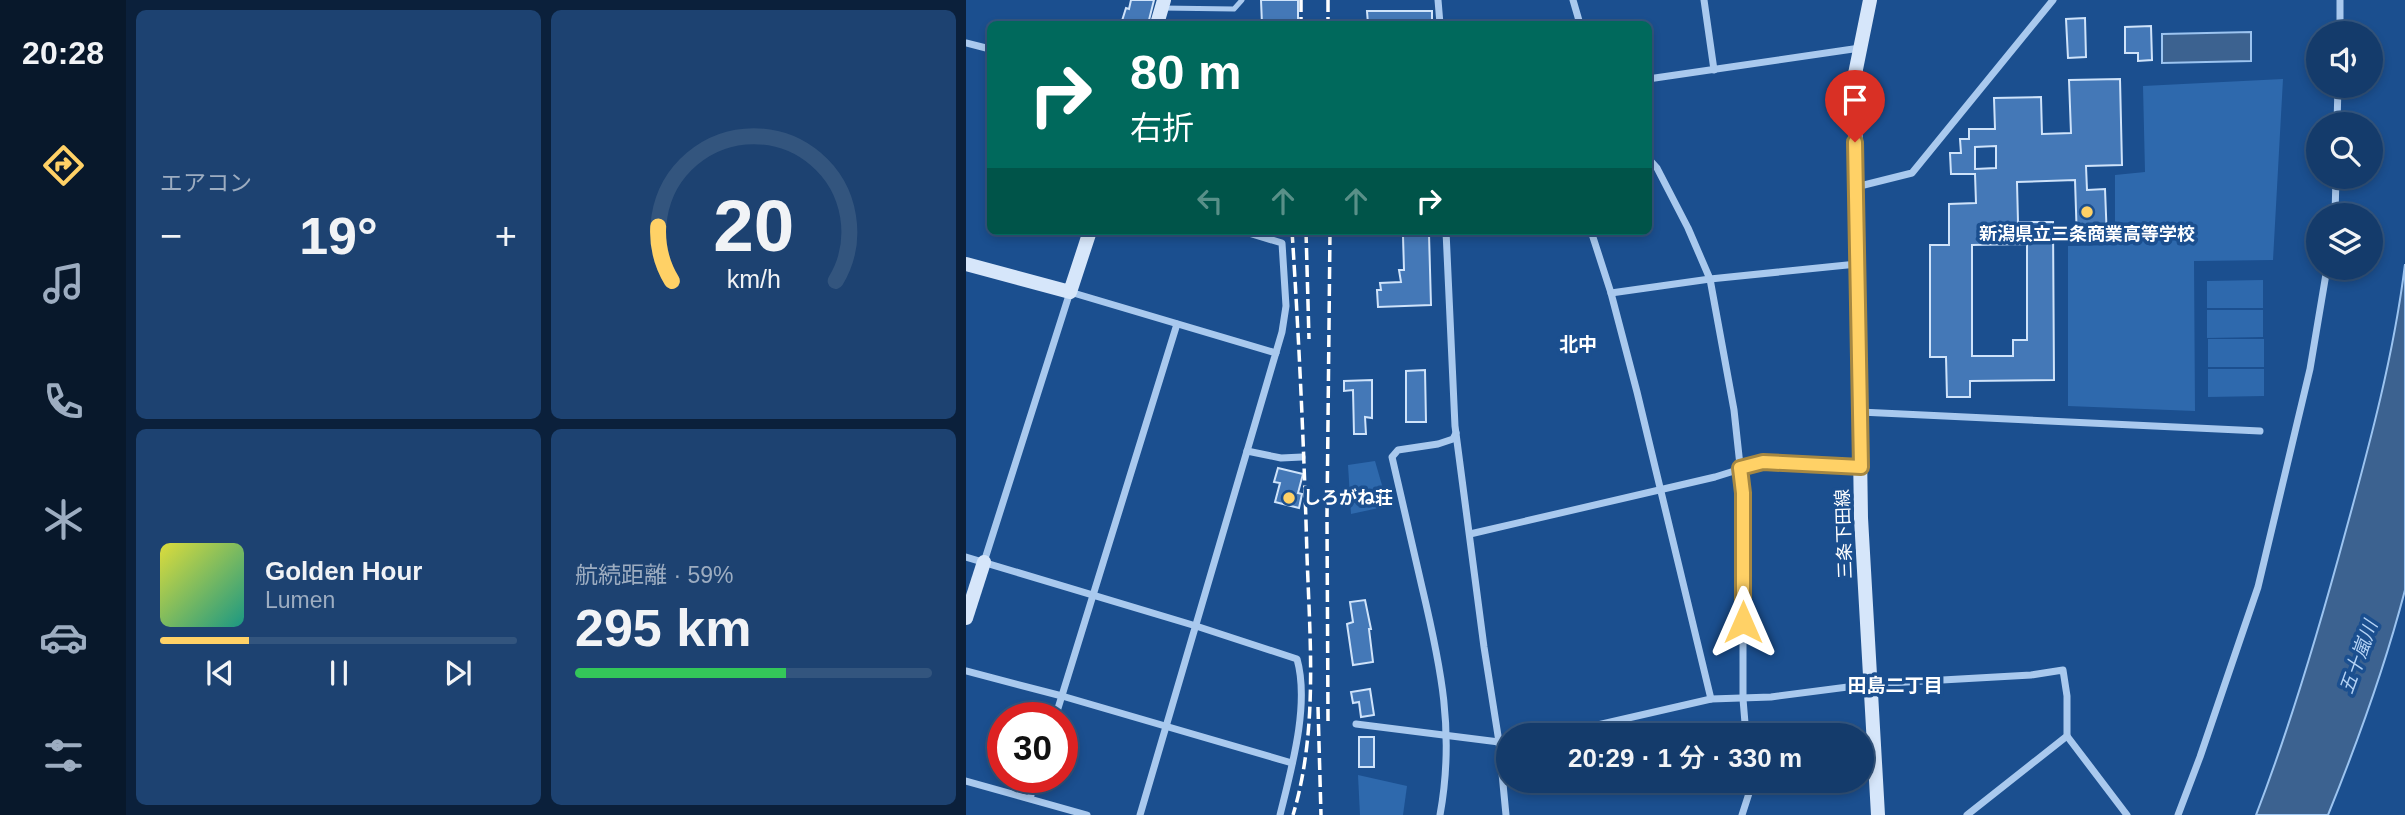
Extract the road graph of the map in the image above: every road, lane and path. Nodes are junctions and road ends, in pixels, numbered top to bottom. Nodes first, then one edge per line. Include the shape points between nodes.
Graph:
1 (1242, 0) edge
2 (1438, 0) edge
3 (1573, 0) edge
4 (1704, 0) edge
5 (1870, 0) edge
6 (2053, 0) edge
7 (2340, 0) edge
8 (1163, 4) edge
9 (1158, 21) edge
10 (1440, 21) edge
11 (1579, 21) edge
12 (2340, 21) edge
13 (966, 43) edge
14 (987, 48) edge
15 (1860, 48) junction
16 (1714, 70) junction
17 (1652, 78) edge
18 (1652, 162) edge
19 (1856, 187) junction
20 (1089, 235) edge
21 (1255, 235) edge
22 (1446, 235) edge
23 (1592, 235) edge
24 (966, 264) edge
25 (1857, 264) junction
26 (1710, 279) junction
27 (2324, 280) edge
28 (1070, 292) junction
29 (1611, 293) junction
30 (1177, 324) junction
31 (1276, 354) junction
32 (1860, 412) junction
33 (2260, 431) dead end
34 (1456, 433) junction
35 (1247, 451) junction
36 (1302, 457) dead end
37 (1861, 467) junction
38 (1740, 468) junction
39 (1659, 489) junction
40 (1471, 534) junction
41 (966, 557) edge
42 (984, 562) junction
43 (1093, 595) junction
44 (966, 618) edge
45 (1196, 626) junction
46 (966, 671) edge
47 (1871, 684) junction
48 (1062, 696) junction
49 (1710, 699) junction
50 (1743, 699) junction
51 (1060, 702) edge
52 (1496, 723) edge
53 (1606, 723) edge
54 (1745, 723) edge
55 (1356, 724) dead end
56 (1166, 727) junction
57 (1446, 734) junction
58 (2067, 736) junction
59 (1496, 742) edge
60 (1292, 763) junction
61 (966, 781) edge
62 (1032, 793) edge
63 (1504, 793) edge
64 (1749, 793) edge
65 (1030, 798) junction
66 (1087, 815) edge
67 (1140, 815) edge
68 (1280, 815) edge
69 (1440, 815) edge
70 (1506, 815) edge
71 (1742, 815) edge
72 (1878, 815) edge
73 (1967, 815) edge
74 (2127, 815) edge
75 (2178, 815) edge

1 - 8 lane via 1234,9
2 - 10 street
3 - 11 street
4 - 16 street
5 - 15 main road, 三条下田線
6 - 19 street via 1912,173
7 - 12 street
8 - 9 main road
13 - 14 street
15 - 16 street
15 - 19 main road, 三条下田線 via 1855,74
16 - 17 street
18 - 26 street
19 - 25 main road, 三条下田線
20 - 28 main road
21 - 31 street via 1282,243 1286,306
22 - 34 street
23 - 29 street
24 - 28 main road
25 - 26 street
25 - 32 main road, 三条下田線
26 - 29 street
26 - 38 street
27 - 75 street via 2310,369 2258,587
28 - 30 street
28 - 42 street
29 - 39 street
30 - 31 street
30 - 43 street
31 - 35 street
32 - 33 street
32 - 37 main road, 三条下田線
34 - 40 street
34 - 57 street via 1453,439 1398,450 1392,457 1440,665
35 - 36 street
35 - 45 street
37 - 38 street via 1763,462
37 - 47 main road, 三条下田線
38 - 39 street
38 - 50 street
39 - 40 street
39 - 49 street
40 - 52 street
41 - 42 street
42 - 43 street
42 - 44 main road
43 - 45 street
43 - 48 street
45 - 56 street
45 - 60 street via 1297,659 1301,672 1299,731
46 - 48 street
47 - 50 street
47 - 58 street via 2063,670
47 - 72 main road, 三条下田線
48 - 51 street
48 - 56 street
49 - 50 street
49 - 53 street
50 - 54 street
55 - 57 street
56 - 60 street
56 - 67 street
57 - 59 street
57 - 69 street via 1446,785
58 - 73 street
58 - 74 street
60 - 68 street
61 - 65 street
62 - 65 street
63 - 70 street
64 - 71 street
65 - 66 street

